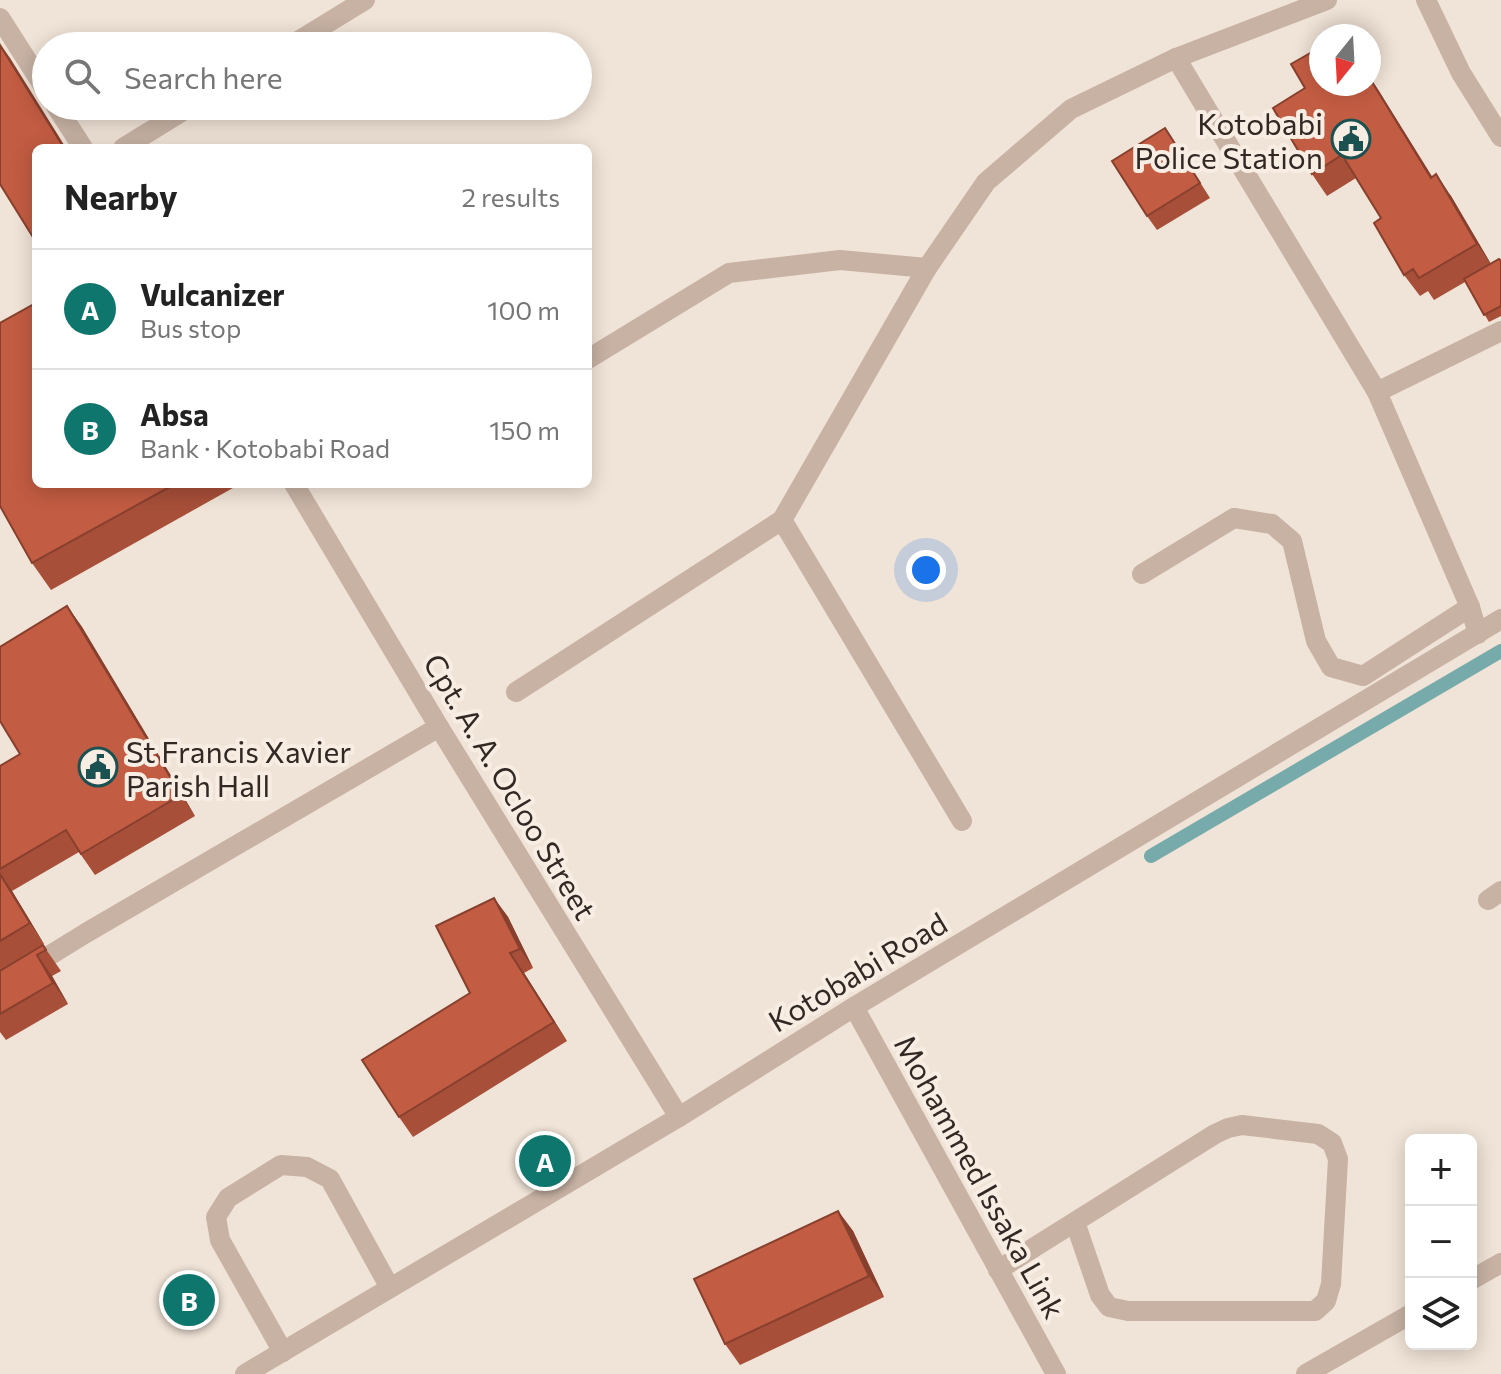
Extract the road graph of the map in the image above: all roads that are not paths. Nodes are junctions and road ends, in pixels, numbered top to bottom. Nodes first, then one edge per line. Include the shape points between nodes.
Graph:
1 (365, 0) edge
2 (1327, 0) edge
3 (1426, 0) edge
4 (0, 18) edge
5 (313, 32) edge
6 (1176, 58) junction
7 (32, 68) edge
8 (65, 120) edge
9 (168, 120) edge
10 (1501, 137) edge
11 (80, 144) edge
12 (129, 144) edge
13 (927, 268) junction
14 (1501, 331) edge
15 (592, 357) edge
16 (1377, 392) junction
17 (296, 488) edge
18 (782, 520) junction
19 (1142, 574) dead end
20 (1470, 607) junction
21 (1501, 619) edge
22 (1478, 634) junction
23 (516, 692) dead end
24 (439, 727) junction
25 (962, 821) dead end
26 (0, 986) edge
27 (854, 1007) junction
28 (679, 1117) junction
29 (1075, 1222) junction
30 (1501, 1263) edge
31 (998, 1270) junction
32 (1475, 1278) edge
33 (390, 1288) junction
34 (1405, 1317) edge
35 (283, 1352) junction
36 (245, 1374) edge
37 (1056, 1374) edge
38 (1306, 1374) edge

1 - 5 street
2 - 6 street
3 - 10 street via 1461,73
4 - 7 street
6 - 13 street via 1071,109 986,182
6 - 16 street
8 - 11 street
9 - 12 street
13 - 15 street via 840,260 729,273
13 - 18 street
14 - 16 street
16 - 20 street
17 - 24 street, Cpt. A. A. Ocloo Street
18 - 23 street
18 - 25 street
19 - 20 street via 1234,518 1272,524 1292,541 1316,641 1331,667 1363,676
20 - 22 street
21 - 22 street, Kotobabi Road
22 - 27 street, Kotobabi Road
24 - 26 street
24 - 28 street, Cpt. A. A. Ocloo Street
27 - 28 street, Kotobabi Road
27 - 31 street, Mohammed Issaka Link
28 - 33 street, Kotobabi Road
29 - 29 street via 1228,1128 1318,1134 1332,1143 1338,1159 1331,1284 1326,1301 1315,1311 1109,1307
29 - 31 street
30 - 32 street
31 - 37 street, Mohammed Issaka Link
33 - 35 street, Kotobabi Road
33 - 35 street via 330,1179 307,1167 281,1165 228,1198 216,1217 220,1240
34 - 38 street
35 - 36 street, Kotobabi Road

